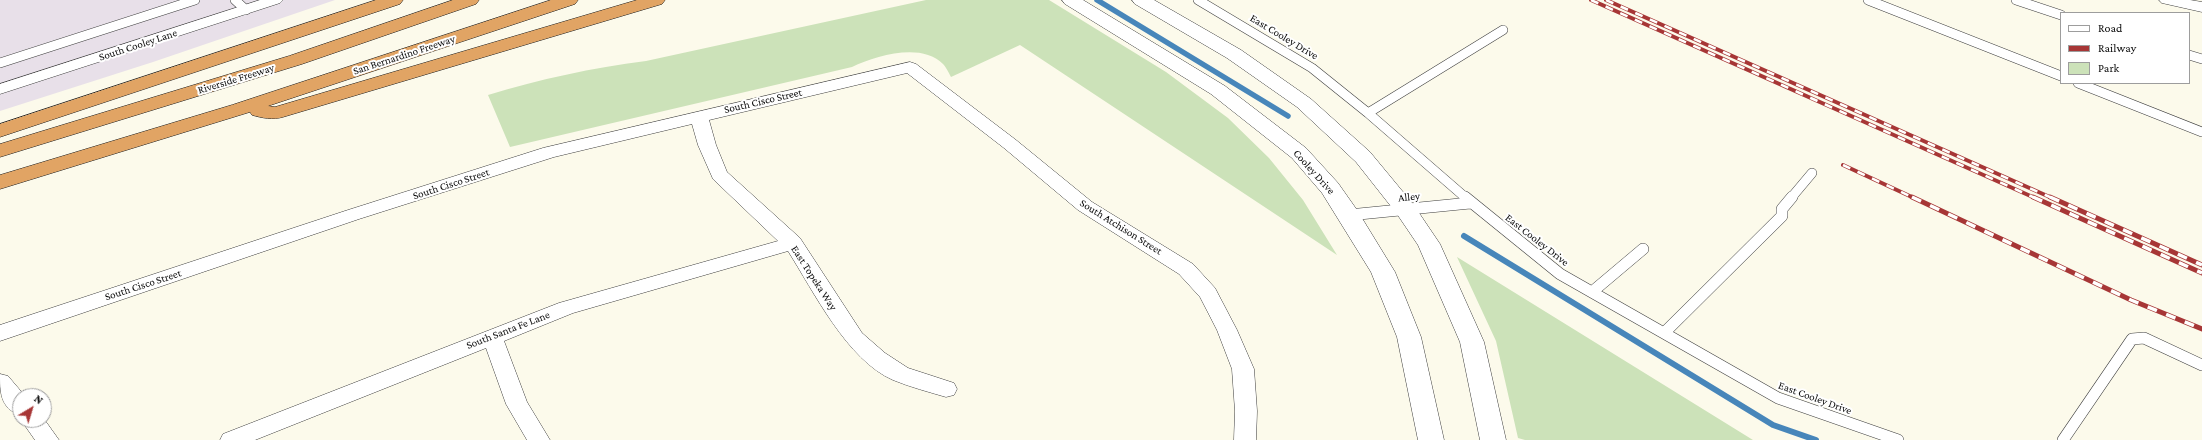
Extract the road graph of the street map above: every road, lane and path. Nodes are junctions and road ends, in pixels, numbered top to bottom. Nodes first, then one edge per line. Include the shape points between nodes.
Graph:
1 (194, 0) edge
2 (275, 0) edge
3 (394, 0) edge
4 (470, 0) edge
5 (569, 0) edge
6 (656, 0) edge
7 (1072, 0) edge
8 (1140, 0) edge
9 (1198, 0) edge
10 (1868, 0) edge
11 (2016, 0) edge
12 (2167, 0) edge
13 (240, 5) edge
14 (2202, 7) edge
15 (2060, 15) edge
16 (1503, 30) dead end
17 (2190, 55) edge
18 (2202, 59) edge
19 (0, 63) edge
20 (910, 66) joint
21 (2060, 76) edge
22 (2081, 84) edge
23 (0, 89) edge
24 (239, 109) junction
25 (1368, 113) junction
26 (699, 116) junction
27 (0, 131) edge
28 (2202, 132) edge
29 (0, 151) edge
30 (1812, 173) dead end
31 (0, 182) edge
32 (1470, 203) junction
33 (1405, 209) junction
34 (1349, 215) junction
35 (793, 243) junction
36 (1643, 249) dead end
37 (1592, 292) junction
38 (0, 332) edge
39 (1664, 333) junction
40 (492, 336) junction
41 (2202, 365) edge
42 (0, 382) edge
43 (946, 388) dead end
44 (12, 396) edge
45 (38, 428) edge
46 (48, 440) edge
47 (231, 440) edge
48 (539, 440) edge
49 (1245, 440) edge
50 (1431, 440) edge
51 (1493, 440) edge
52 (1898, 440) edge
53 (2063, 440) edge

1 - 19 lane
2 - 13 street, South Cooley Lane
3 - 27 highway
4 - 29 highway, Riverside Freeway via 280,66
5 - 24 highway, San Bernardino Freeway
6 - 24 highway via 276,113
7 - 34 street, Cooley Drive via 1218,90 1261,122 1299,153 1330,188
8 - 33 street via 1234,54 1304,103 1363,157
9 - 25 lane, East Cooley Drive via 1312,68
10 - 21 lane
11 - 15 lane
12 - 14 street
13 - 23 street, South Cooley Lane
16 - 25 lane
17 - 18 lane
20 - 26 street, South Cisco Street
20 - 49 street, South Atchison Street via 1084,206 1186,269 1208,294 1243,369
22 - 28 lane
24 - 31 highway
25 - 32 lane, East Cooley Drive
26 - 35 street, East Topeka Way via 719,175
26 - 38 street, South Cisco Street via 549,152
30 - 39 lane via 1782,209 1782,216
32 - 33 lane, Alley
32 - 37 lane, East Cooley Drive via 1560,274
33 - 34 lane, Alley
33 - 51 street via 1429,244 1472,342
34 - 50 street, Cooley Drive via 1383,272 1409,337
35 - 40 street, South Santa Fe Lane via 566,308
35 - 43 street, East Topeka Way via 855,339 877,359 900,374
36 - 37 lane
37 - 39 lane, East Cooley Drive
39 - 52 lane, East Cooley Drive via 1778,398
40 - 47 street, South Santa Fe Lane
40 - 48 street via 517,404
41 - 53 lane via 2144,338 2132,338
42 - 44 street
45 - 46 street

